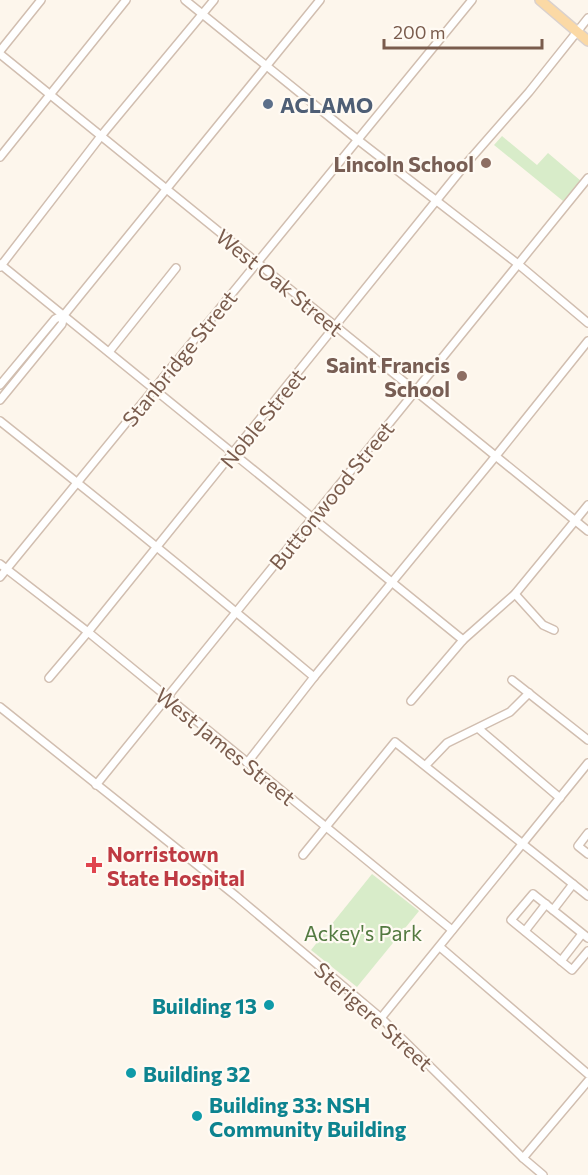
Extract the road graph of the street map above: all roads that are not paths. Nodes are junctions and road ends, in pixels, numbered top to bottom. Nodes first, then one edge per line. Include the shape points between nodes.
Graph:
1 (41, 0) edge
2 (126, 0) edge
3 (185, 0) edge
4 (214, 0) edge
5 (320, 0) edge
6 (472, 0) edge
7 (540, 0) edge
8 (202, 14) junction
9 (588, 18) edge
10 (576, 32) junction
11 (588, 40) edge
12 (0, 53) edge
13 (267, 66) junction
14 (51, 96) junction
15 (101, 136) junction
16 (358, 140) junction
17 (0, 157) edge
18 (588, 178) edge
19 (166, 189) junction
20 (437, 202) junction
21 (256, 264) junction
22 (518, 264) junction
23 (1, 265) edge
24 (176, 268) dead end
25 (64, 315) junction
26 (588, 323) edge
27 (336, 327) junction
28 (588, 340) edge
29 (109, 352) junction
30 (24, 356) junction
31 (31, 363) junction
32 (0, 385) edge
33 (153, 388) junction
34 (414, 392) junction
35 (0, 400) edge
36 (0, 421) edge
37 (233, 455) junction
38 (495, 457) junction
39 (77, 482) junction
40 (588, 506) edge
41 (313, 516) junction
42 (576, 521) junction
43 (588, 531) edge
44 (156, 548) junction
45 (0, 564) edge
46 (7, 568) junction
47 (0, 577) edge
48 (392, 581) junction
49 (515, 594) junction
50 (236, 613) junction
51 (554, 630) dead end
52 (88, 633) junction
53 (463, 640) junction
54 (314, 676) junction
55 (49, 678) dead end
56 (512, 680) dead end
57 (529, 693) junction
58 (166, 697) junction
59 (411, 701) dead end
60 (0, 707) edge
61 (479, 729) junction
62 (588, 740) edge
63 (247, 763) junction
64 (588, 763) edge
65 (426, 765) junction
66 (96, 785) junction
67 (560, 798) junction
68 (325, 827) junction
69 (588, 833) edge
70 (522, 843) junction
71 (588, 854) edge
72 (303, 855) dead end
73 (573, 884) junction
74 (588, 896) edge
75 (546, 904) junction
76 (553, 910) junction
77 (452, 930) junction
78 (525, 931) junction
79 (585, 936) edge
80 (440, 947) junction
81 (588, 951) edge
82 (561, 961) junction
83 (381, 1018) junction
84 (588, 1074) edge
85 (588, 1081) edge
86 (524, 1158) junction
87 (543, 1175) edge

1 - 12 street
2 - 14 street
3 - 8 street
4 - 8 street
5 - 13 street
6 - 16 street, Stanbridge Street
7 - 10 main road
8 - 13 street
8 - 15 street
9 - 10 street, Noble Street
10 - 11 main road
10 - 20 street, Noble Street
12 - 14 street, West Oak Street
13 - 16 street
13 - 19 street
14 - 15 street, West Oak Street
14 - 17 street
15 - 19 street, West Oak Street
15 - 23 street
16 - 20 street
16 - 21 street, Stanbridge Street
18 - 22 street, Buttonwood Street
19 - 21 street, West Oak Street
19 - 25 street
20 - 22 street
20 - 27 street, Noble Street
21 - 27 street, West Oak Street
21 - 33 street, Stanbridge Street
22 - 26 street
22 - 34 street, Buttonwood Street
23 - 25 street
24 - 29 street
25 - 29 street
25 - 30 street via 55,319
25 - 31 street via 62,324
27 - 34 street, West Oak Street
27 - 37 street, Noble Street
28 - 38 street
29 - 33 street
30 - 31 street
30 - 32 street
31 - 35 street
33 - 37 street
33 - 39 street, Stanbridge Street
34 - 38 street, West Oak Street
34 - 41 street, Buttonwood Street
36 - 39 street
37 - 41 street
37 - 44 street, Noble Street
38 - 42 street, West Oak Street
38 - 48 street
39 - 44 street
39 - 46 street, Stanbridge Street
40 - 42 street
41 - 48 street
41 - 50 street, Buttonwood Street
42 - 43 street, West Oak Street
42 - 49 street
44 - 50 street
44 - 52 street, Noble Street
45 - 46 street, West James Street
46 - 47 street, Stanbridge Street
46 - 52 street, West James Street
48 - 53 street
48 - 54 street
49 - 51 street via 543,625
49 - 53 street
50 - 54 street
50 - 58 street, Buttonwood Street
52 - 55 street, Noble Street
52 - 58 street, West James Street
53 - 59 street
54 - 63 street
56 - 57 street
57 - 61 street via 510,712
57 - 62 street
58 - 63 street, West James Street
58 - 66 street, Buttonwood Street
60 - 66 street, Sterigere Street
61 - 65 street via 447,743
61 - 67 street
63 - 68 street, West James Street
64 - 67 street
65 - 68 street via 395,742
65 - 70 street
66 - 83 street, Sterigere Street
67 - 70 street
68 - 72 street
68 - 77 street, West James Street
69 - 71 street via 578,846
70 - 73 street
70 - 77 street
73 - 74 street
73 - 76 street
75 - 76 street
75 - 78 street
75 - 78 street via 533,894 511,920
76 - 79 street
77 - 80 street
78 - 82 street
79 - 82 street
80 - 83 street
80 - 84 street
81 - 82 street via 572,970
83 - 86 street, Sterigere Street
85 - 86 street
86 - 87 street, Sterigere Street

